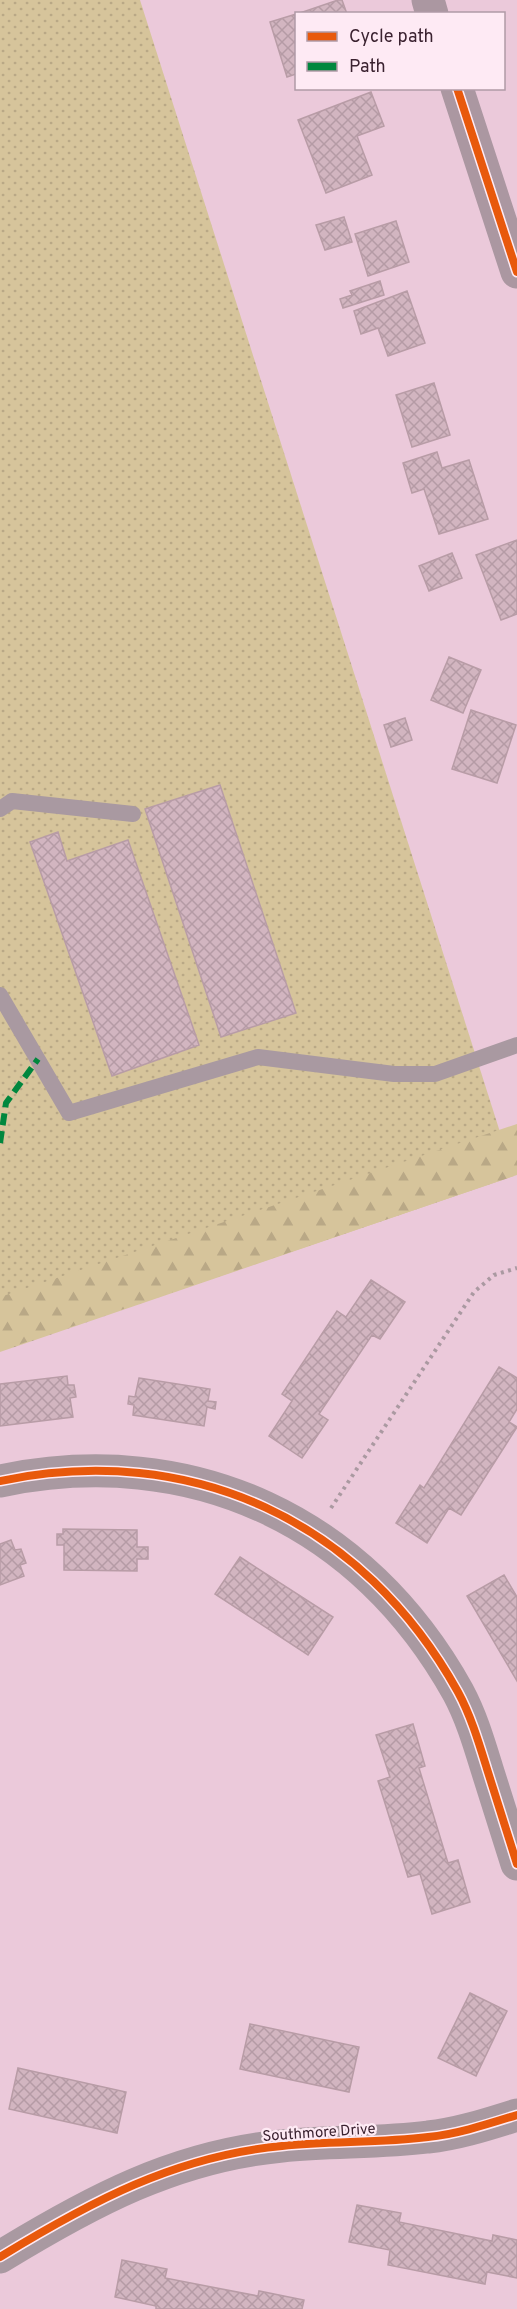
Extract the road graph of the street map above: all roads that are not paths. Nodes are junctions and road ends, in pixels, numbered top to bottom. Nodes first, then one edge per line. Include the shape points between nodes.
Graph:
1 (458, 90) edge
2 (517, 272) edge
3 (0, 809) edge
4 (133, 814) dead end
5 (0, 995) edge
6 (517, 1045) edge
7 (0, 1481) edge
8 (517, 1864) edge
9 (517, 2115) edge
10 (0, 2257) edge

1 - 2 street
3 - 4 lane via 12,801
5 - 6 lane via 69,1113 258,1057 394,1074 435,1074
7 - 8 street via 79,1471 143,1472 199,1482 245,1498 305,1527 346,1557 407,1616 459,1694 476,1734
9 - 10 street, Southmore Drive via 430,2137 282,2146 192,2162 107,2196

